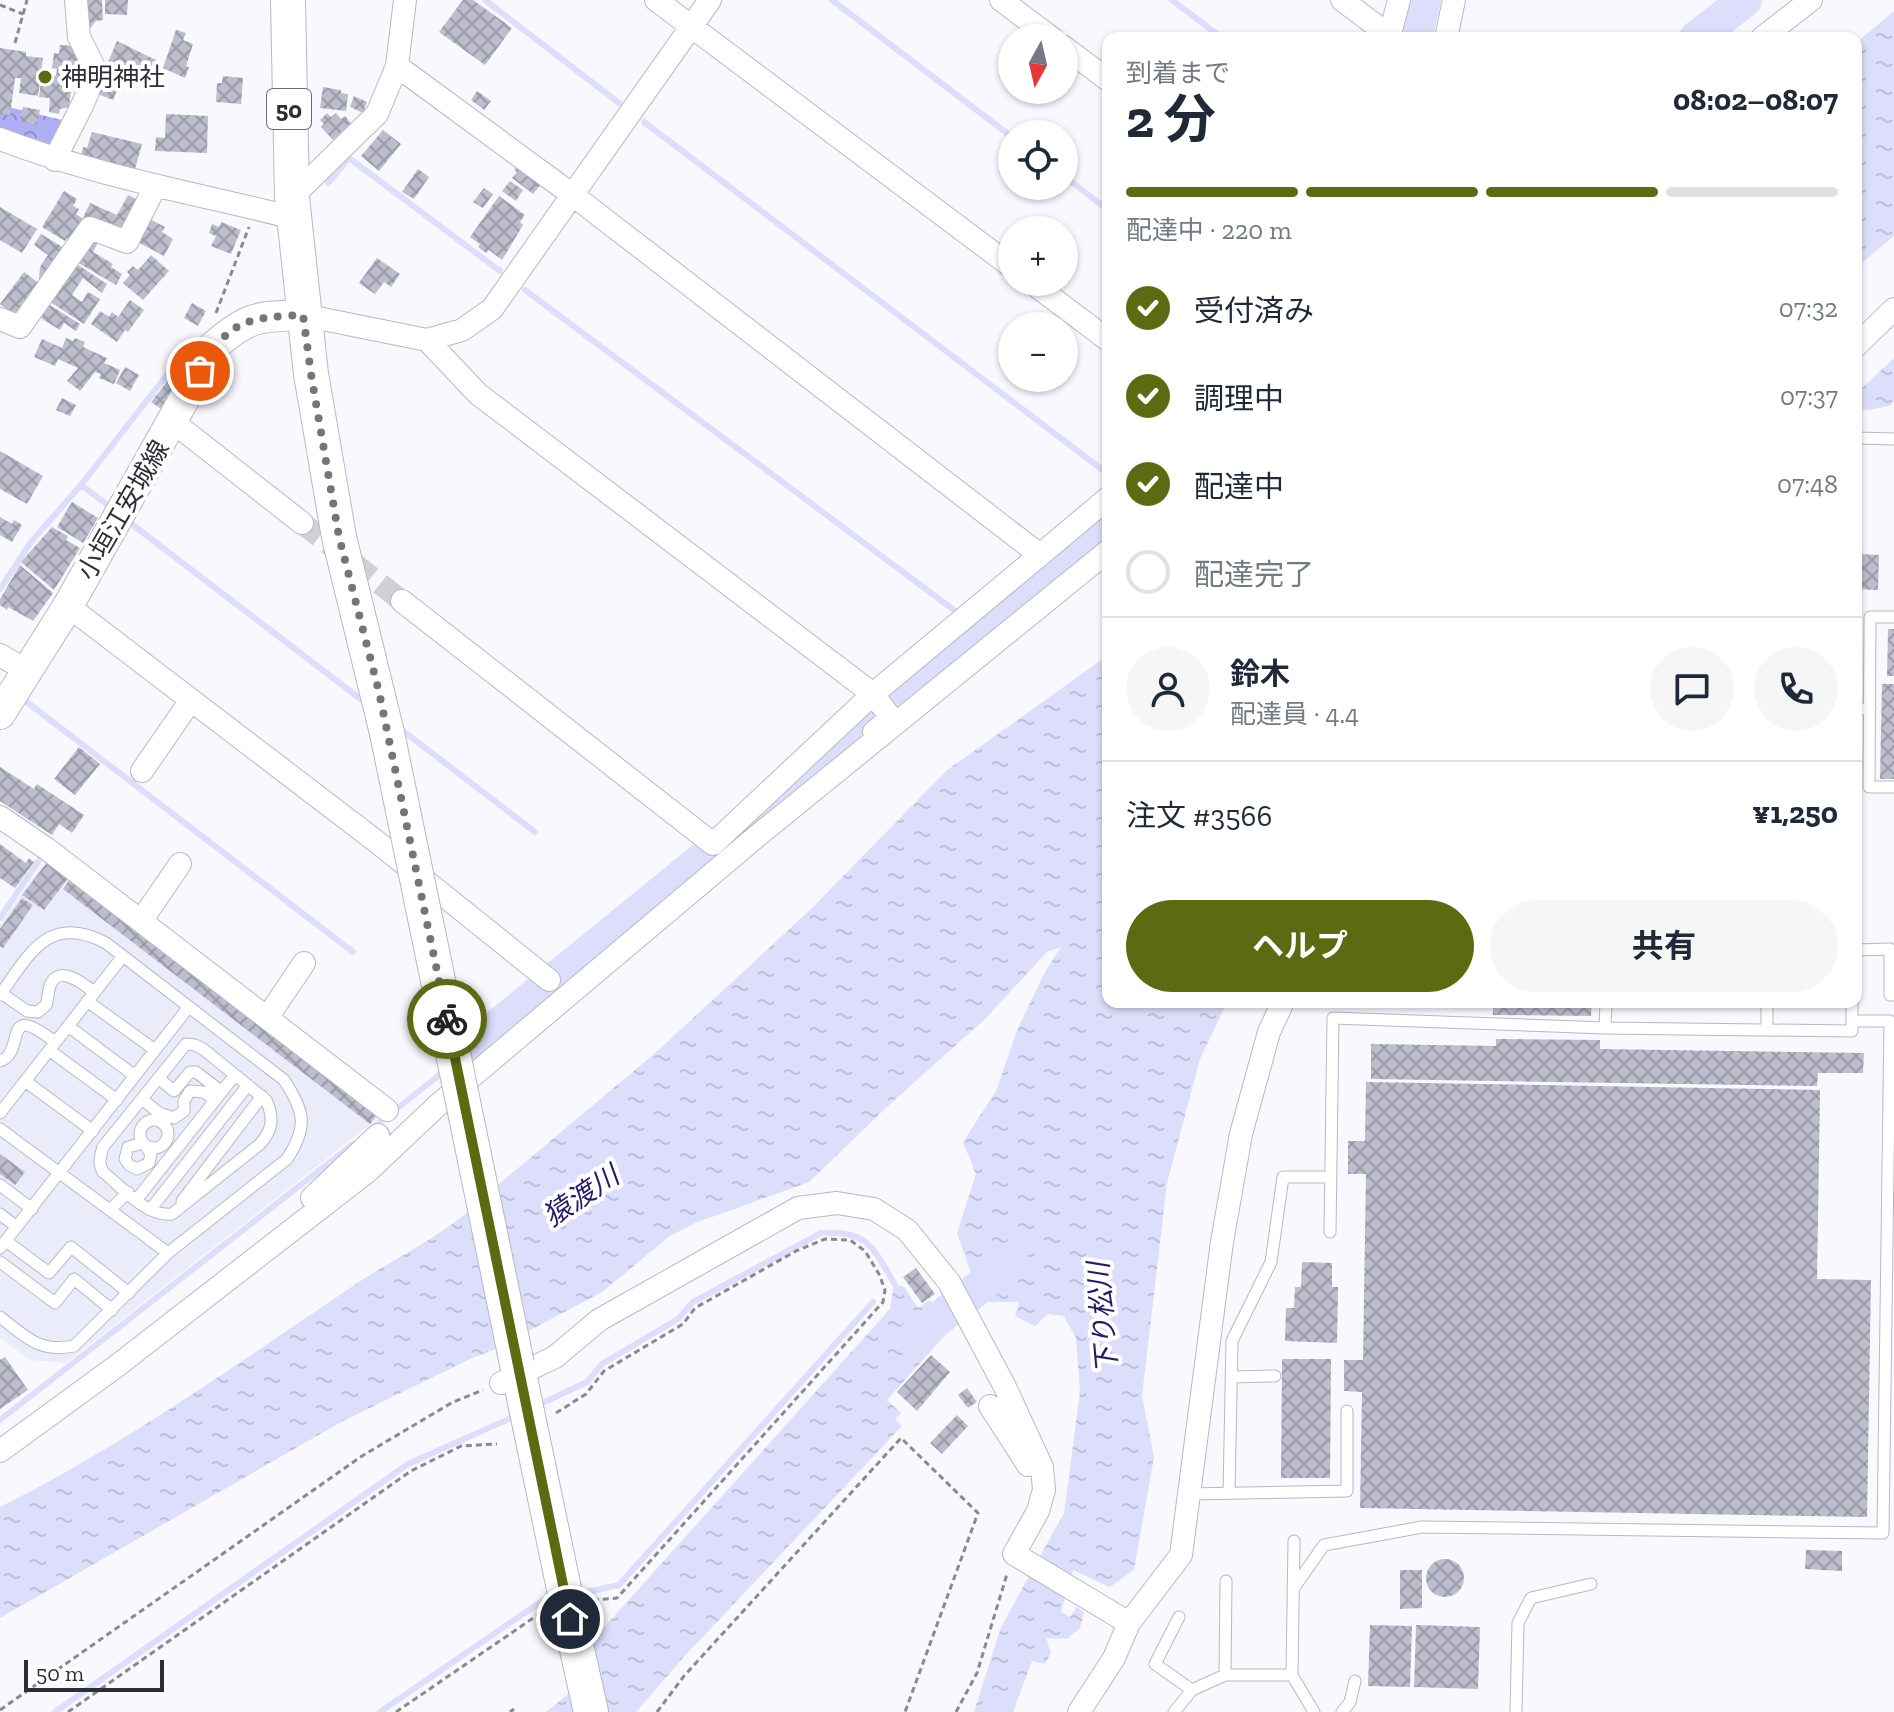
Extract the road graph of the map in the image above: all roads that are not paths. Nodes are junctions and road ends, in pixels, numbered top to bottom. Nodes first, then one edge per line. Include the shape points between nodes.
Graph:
1 (76, 0) edge
2 (288, 0) edge
3 (405, 0) edge
4 (656, 0) edge
5 (710, 0) edge
6 (1001, 0) edge
7 (1342, 0) edge
8 (1399, 0) edge
9 (1454, 0) edge
10 (1811, 0) edge
11 (1033, 24) edge
12 (692, 26) junction
13 (1383, 32) edge
14 (1390, 32) edge
15 (1447, 32) edge
16 (1770, 32) edge
17 (1078, 58) edge
18 (397, 66) junction
19 (1102, 76) edge
20 (0, 139) edge
21 (55, 160) junction
22 (155, 187) junction
23 (574, 196) junction
24 (293, 207) junction
25 (998, 256) edge
26 (1050, 296) edge
27 (1894, 309) edge
28 (303, 315) junction
29 (0, 319) edge
30 (1102, 335) edge
31 (427, 340) junction
32 (1862, 340) edge
33 (173, 422) junction
34 (1862, 438) edge
35 (1894, 439) edge
36 (1102, 503) edge
37 (302, 523) tunnel mouth
38 (1040, 555) junction
39 (1102, 556) edge
40 (402, 601) tunnel mouth
41 (68, 606) junction
42 (1894, 617) edge
43 (0, 655) edge
44 (14, 692) edge
45 (874, 695) junction
46 (191, 700) junction
47 (1862, 709) edge
48 (1870, 709) junction
49 (142, 771) dead end
50 (829, 778) junction
51 (1894, 787) edge
52 (0, 817) edge
53 (180, 864) dead end
54 (141, 921) junction
55 (1862, 950) edge
56 (123, 956) junction
57 (304, 963) dead end
58 (549, 980) dead end
59 (1, 994) edge
60 (1894, 995) edge
61 (91, 996) junction
62 (188, 1008) junction
63 (1280, 1008) edge
64 (1606, 1008) edge
65 (1767, 1008) edge
66 (1852, 1008) edge
67 (267, 1018) junction
68 (1852, 1021) junction
69 (68, 1026) junction
70 (1605, 1028) junction
71 (1767, 1030) junction
72 (52, 1046) junction
73 (155, 1050) junction
74 (0, 1061) edge
75 (235, 1075) junction
76 (135, 1076) junction
77 (158, 1078) junction
78 (25, 1081) junction
79 (248, 1085) junction
80 (218, 1096) junction
81 (262, 1096) junction
82 (142, 1099) junction
83 (117, 1100) junction
84 (387, 1110) dead end
85 (0, 1113) edge
86 (0, 1129) edge
87 (93, 1131) junction
88 (378, 1135) dead end
89 (144, 1144) junction
90 (164, 1144) junction
91 (172, 1155) junction
92 (129, 1165) junction
93 (61, 1173) junction
94 (1329, 1177) junction
95 (114, 1180) junction
96 (0, 1185) edge
97 (133, 1196) junction
98 (32, 1209) junction
99 (110, 1210) junction
100 (150, 1210) junction
101 (0, 1214) edge
102 (172, 1214) junction
103 (17, 1227) junction
104 (291, 1232) junction
105 (1330, 1232) dead end
106 (3, 1244) edge
107 (168, 1253) junction
108 (0, 1262) edge
109 (129, 1293) junction
110 (112, 1310) junction
111 (0, 1317) edge
112 (1275, 1376) dead end
113 (1231, 1377) junction
114 (524, 1393) junction
115 (990, 1406) dead end
116 (1347, 1411) dead end
117 (0, 1451) edge
118 (1044, 1490) junction
119 (1229, 1493) junction
120 (1189, 1494) junction
121 (1888, 1533) edge
122 (1294, 1541) dead end
123 (1226, 1581) dead end
124 (1591, 1584) dead end
125 (1293, 1589) junction
126 (1179, 1617) dead end
127 (1123, 1619) junction
128 (1225, 1675) junction
129 (1292, 1675) junction
130 (1355, 1681) dead end
131 (1192, 1690) junction
132 (591, 1712) edge
133 (1079, 1712) edge
134 (1174, 1712) edge
135 (1314, 1712) edge
136 (1342, 1712) edge
137 (1516, 1712) edge

1 - 21 street via 79,37 95,69
2 - 24 main road, 50
3 - 18 street
4 - 12 street
5 - 12 street
6 - 11 street
7 - 13 street
8 - 14 street
9 - 15 street
10 - 16 street
12 - 23 street
12 - 25 street
17 - 19 street
18 - 23 street
18 - 24 street via 377,114
20 - 21 street
21 - 22 street
22 - 24 street via 257,209
22 - 29 street via 127,242 90,228 20,327
23 - 31 street via 492,309 462,330
23 - 38 street
24 - 28 main road, 50
26 - 30 street
27 - 32 street
28 - 31 street
28 - 33 main road, 小垣江安城線 via 257,317 235,328 214,346
28 - 114 main road, 50, bridge via 339,537 381,701
31 - 45 street via 478,394
33 - 37 street
33 - 41 main road, 小垣江安城線
34 - 35 lane
36 - 38 street
38 - 45 street
39 - 50 street
40 - 45 street via 713,844
41 - 44 main road, 小垣江安城線
41 - 46 street
42 - 48 lane via 1870,617
43 - 44 street
45 - 50 street via 891,718 836,763
46 - 49 street
46 - 58 street
47 - 48 lane
48 - 51 lane via 1869,787
50 - 104 street
52 - 54 street
53 - 54 street
54 - 67 street
55 - 60 lane via 1890,949
56 - 59 lane via 91,935 57,933 34,949
56 - 61 lane
56 - 62 lane
57 - 67 street
59 - 61 lane via 38,1012 46,1005 50,984 67,976 79,979
61 - 69 lane
61 - 73 lane
62 - 73 lane
62 - 107 lane via 284,1080 302,1117 300,1139 287,1159
63 - 120 street via 1241,1134
64 - 70 lane
65 - 71 lane
66 - 68 lane
67 - 84 street
68 - 71 lane via 1852,1031
68 - 121 lane via 1890,1021
69 - 72 lane
69 - 76 lane
70 - 71 lane
70 - 94 lane via 1333,1018
72 - 74 lane via 34,1026 22,1027 10,1054
72 - 78 lane
72 - 83 lane
73 - 76 lane
75 - 77 lane via 203,1049 186,1044
75 - 79 lane
75 - 80 lane
76 - 83 lane
77 - 80 lane via 174,1091 196,1072
77 - 82 lane
78 - 85 lane
78 - 87 lane
79 - 81 lane
79 - 100 lane
80 - 82 lane via 190,1091 184,1111 174,1118
80 - 91 lane
81 - 102 lane
81 - 102 lane via 271,1111 268,1135
82 - 95 lane via 103,1147 100,1165
83 - 87 lane
86 - 93 lane
87 - 93 lane
88 - 104 street via 301,1208
89 - 90 lane
89 - 90 lane via 140,1129 155,1120 167,1132
89 - 92 lane via 128,1147
89 - 92 lane via 151,1154 149,1163 137,1169
90 - 91 lane
91 - 97 lane
92 - 95 lane
93 - 98 lane
93 - 99 lane
94 - 105 lane
94 - 113 lane via 1283,1177 1271,1262 1232,1341
95 - 97 lane
96 - 98 lane
97 - 99 lane
97 - 100 lane
98 - 103 lane
99 - 107 lane
100 - 102 lane
101 - 103 lane
103 - 106 lane
104 - 117 street
106 - 109 lane via 49,1273 71,1247
107 - 109 lane
108 - 110 lane via 55,1303 74,1279
109 - 110 lane
110 - 111 lane via 74,1346 55,1350
112 - 113 lane
113 - 119 lane
114 - 118 street via 555,1357 599,1320 798,1208 837,1203 874,1209 907,1230 949,1282 1042,1467
114 - 132 main road, 50
115 - 118 street
116 - 119 lane via 1347,1491
118 - 127 street via 1014,1554
119 - 120 lane
120 - 127 street via 1181,1555
121 - 125 lane via 1422,1527 1324,1545
122 - 125 lane
123 - 128 lane
124 - 137 lane via 1531,1598 1518,1623
125 - 129 lane
126 - 131 lane via 1155,1664
127 - 133 street via 1114,1658
128 - 129 lane
128 - 131 lane
129 - 135 lane
130 - 136 lane
131 - 134 lane

